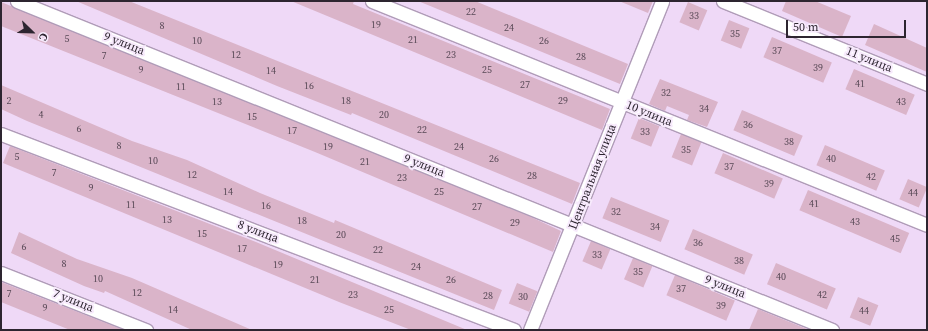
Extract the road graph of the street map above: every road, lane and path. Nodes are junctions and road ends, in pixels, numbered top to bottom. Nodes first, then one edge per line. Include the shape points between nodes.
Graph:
1 (17, 1) edge
2 (372, 1) edge
3 (662, 1) edge
4 (723, 1) edge
5 (927, 84) edge
6 (622, 103) junction
7 (1, 134) edge
8 (927, 225) edge
9 (573, 227) junction
10 (1, 273) edge
11 (146, 330) edge
12 (514, 330) edge
13 (530, 330) edge
14 (832, 330) edge

1 - 9 street, 9 улица
2 - 6 street, 10 улица
3 - 6 street, Центральная улица
4 - 5 street, 11 улица
6 - 8 street, 10 улица
6 - 9 street, Центральная улица
7 - 12 street, 8 улица
9 - 13 street, Центральная улица
9 - 14 street, 9 улица
10 - 11 street, 7 улица

